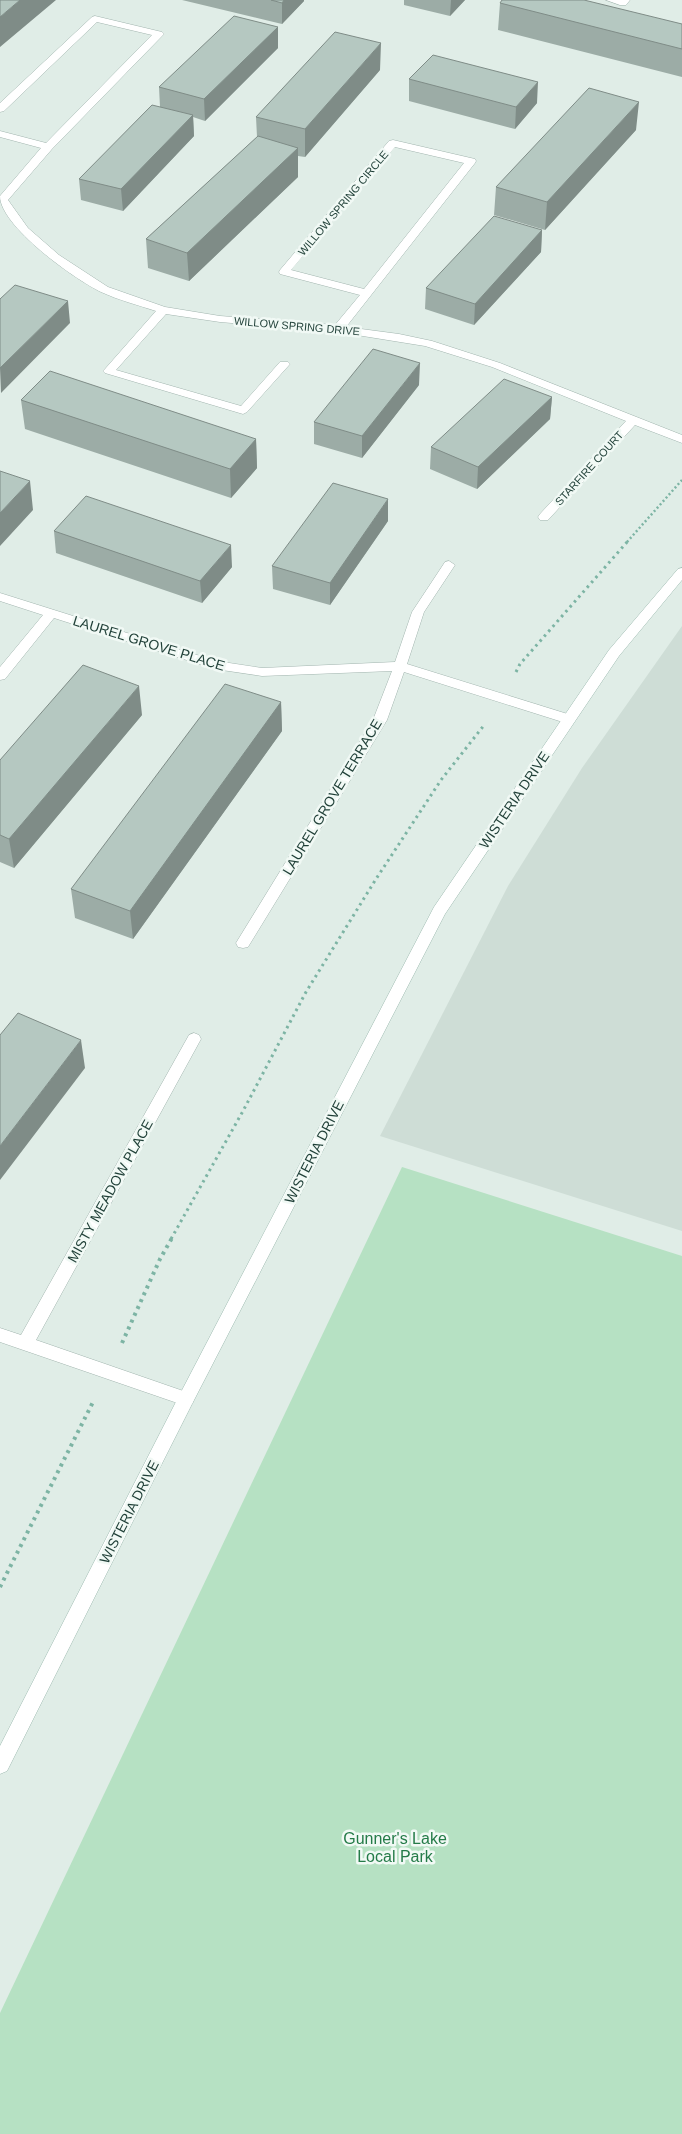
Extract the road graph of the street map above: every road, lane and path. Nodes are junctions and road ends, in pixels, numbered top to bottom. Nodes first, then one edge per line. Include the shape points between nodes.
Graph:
1 (611, 0) edge
2 (625, 0) edge
3 (0, 109) edge
4 (0, 134) edge
5 (48, 146) junction
6 (1, 200) edge
7 (367, 293) junction
8 (163, 310) junction
9 (338, 329) junction
10 (284, 364) dead end
11 (634, 419) junction
12 (682, 439) edge
13 (682, 480) edge
14 (544, 517) dead end
15 (449, 565) dead end
16 (682, 572) edge
17 (0, 597) edge
18 (51, 613) junction
19 (400, 666) junction
20 (0, 676) edge
21 (504, 699) junction
22 (569, 719) junction
23 (243, 943) dead end
24 (194, 1039) dead end
25 (0, 1335) edge
26 (25, 1344) junction
27 (108, 1372) junction
28 (186, 1399) junction
29 (0, 1587) edge
30 (0, 1765) edge

1 - 2 street via 624,3
3 - 5 street, WILLOW SPRING DRIVE via 95,19 159,34
4 - 5 street
5 - 6 street, WILLOW SPRING DRIVE
6 - 8 street, WILLOW SPRING DRIVE via 24,230 55,257 104,289
7 - 7 street, WILLOW SPRING CIRCLE via 390,265 471,161 392,143 284,272
7 - 9 street, WILLOW SPRING CIRCLE
8 - 9 street, WILLOW SPRING DRIVE via 220,319
8 - 10 street via 109,371 243,410
9 - 11 street, WILLOW SPRING DRIVE via 428,343 496,364
11 - 12 street, WILLOW SPRING DRIVE
11 - 14 street, STARFIRE COURT
13 - 21 path via 520,664
15 - 19 street, LAUREL GROVE TERRACE via 418,612
16 - 22 street, WISTERIA DRIVE via 614,654
17 - 18 street, LAUREL GROVE PLACE
18 - 19 street, LAUREL GROVE PLACE via 216,665 262,672
18 - 20 street
19 - 21 street, LAUREL GROVE PLACE
19 - 23 street, LAUREL GROVE TERRACE via 380,720
21 - 22 street, LAUREL GROVE PLACE
21 - 27 path via 441,780 306,992 160,1259
22 - 28 street, WISTERIA DRIVE via 439,911
24 - 26 street, MISTY MEADOW PLACE
25 - 26 street
26 - 27 street
27 - 28 street
27 - 29 path
28 - 30 street, WISTERIA DRIVE

